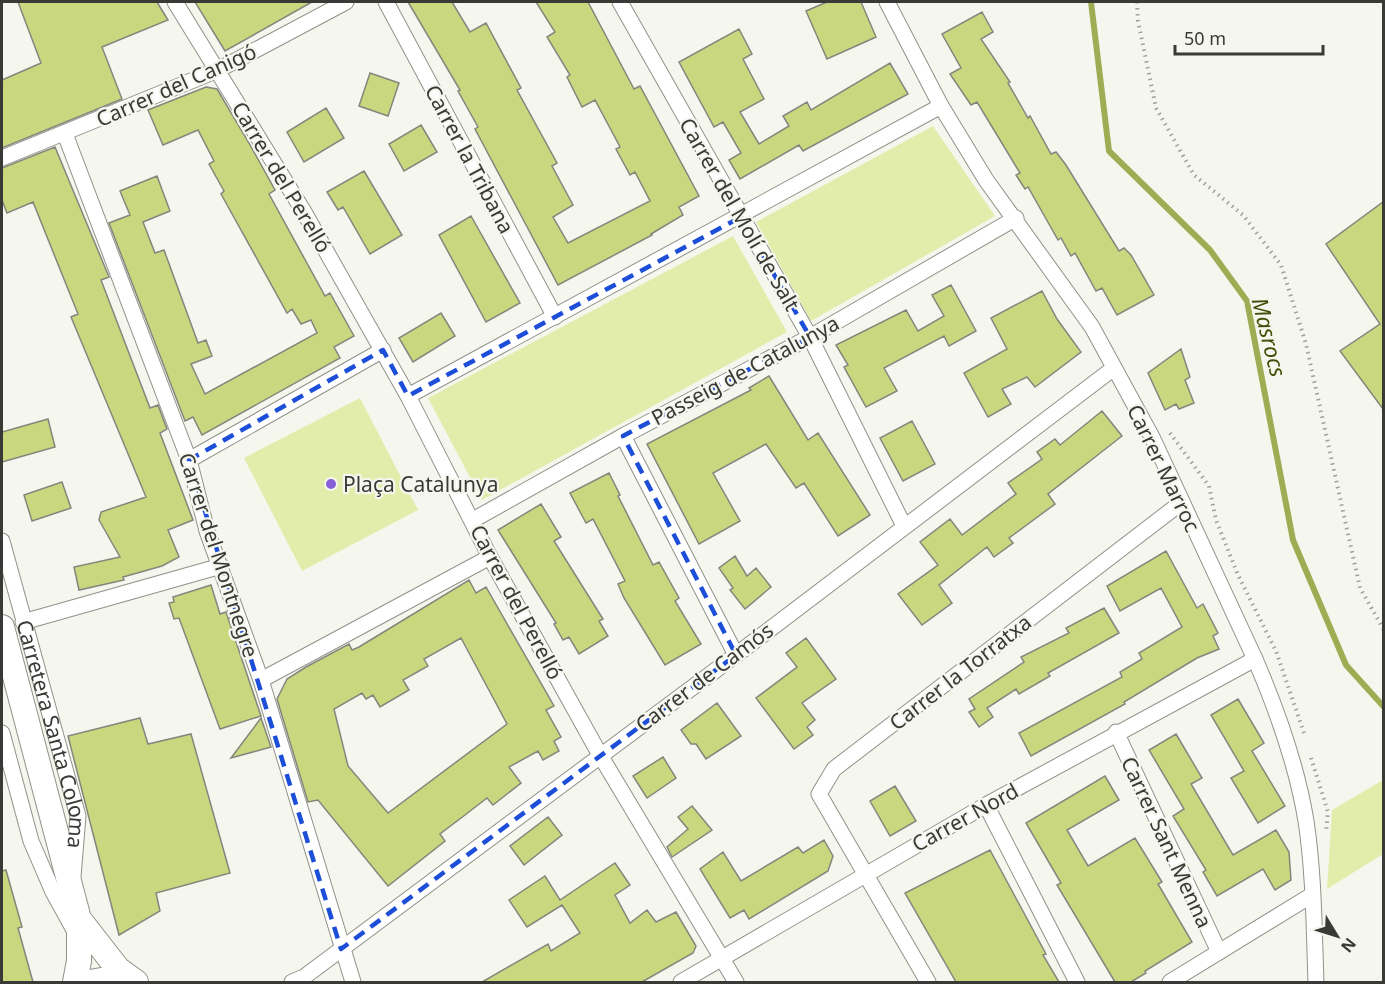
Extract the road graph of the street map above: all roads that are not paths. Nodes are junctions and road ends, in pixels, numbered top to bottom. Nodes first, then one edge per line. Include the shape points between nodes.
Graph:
1 (175, 2) edge
2 (346, 2) edge
3 (386, 2) edge
4 (620, 2) edge
5 (887, 2) edge
6 (218, 70) junction
7 (941, 106) junction
8 (65, 134) junction
9 (2, 158) edge
10 (741, 217) junction
11 (1016, 218) junction
12 (555, 317) junction
13 (810, 337) junction
14 (383, 350) junction
15 (1114, 368) junction
16 (408, 396) junction
17 (623, 435) junction
18 (189, 460) junction
19 (1182, 502) junction
20 (472, 520) junction
21 (904, 526) junction
22 (2, 541) edge
23 (490, 557) junction
24 (221, 566) junction
25 (12, 624) edge
26 (736, 655) junction
27 (1255, 659) junction
28 (261, 680) junction
29 (1116, 732) junction
30 (2, 733) edge
31 (600, 755) junction
32 (986, 805) junction
33 (864, 874) junction
34 (1312, 895) junction
35 (79, 929) junction
36 (341, 949) junction
37 (1219, 952) junction
38 (722, 958) junction
39 (75, 982) edge
40 (90, 982) edge
41 (135, 982) edge
42 (292, 982) edge
43 (352, 982) edge
44 (681, 982) edge
45 (736, 982) edge
46 (928, 982) edge
47 (1077, 982) edge
48 (1170, 982) edge
49 (1316, 982) edge

1 - 6 street, Carrer del Perelló
2 - 6 street, Carrer del Canigó
3 - 12 street, Carrer la Tribana
4 - 10 street, Carrer del Molí de Salt
5 - 7 street, Carrer Marroc
6 - 8 street, Carrer del Canigó
6 - 14 street, Carrer del Perelló
7 - 10 street
7 - 11 street, Carrer Marroc via 986,180
8 - 9 street, Carrer del Canigó
8 - 18 street, Carrer del Montnegre
10 - 12 street
10 - 13 street, Carrer del Molí de Salt
11 - 13 street, Passeig de Catalunya
11 - 15 street, Carrer Marroc via 1092,327
12 - 16 street
13 - 17 street, Passeig de Catalunya
13 - 21 street, Carrer del Molí de Salt
14 - 16 street, Carrer del Perelló
14 - 18 street
15 - 19 street, Carrer Marroc
15 - 21 street, Carrer de Camós
16 - 20 street, Carrer del Perelló
17 - 20 street, Passeig de Catalunya
17 - 26 street
18 - 24 street, Carrer del Montnegre via 207,531
19 - 27 street, Carrer Marroc
19 - 33 street, Carrer la Torratxa via 834,769 819,794
20 - 23 street, Carrer del Perelló
21 - 26 street, Carrer de Camós
22 - 25 street, Carretera Santa Coloma
23 - 28 street
23 - 31 street, Carrer del Perelló
24 - 25 street
24 - 28 street, Carrer del Montnegre
25 - 35 main road, Carretera Santa Coloma
26 - 31 street, Carrer de Camós
27 - 29 street, Carrer Nord
27 - 34 street, Carrer Marroc via 1294,769 1306,821
28 - 36 street, Carrer del Montnegre
29 - 32 street, Carrer Nord
29 - 37 street, Carrer Sant Menna
30 - 35 street via 31,841 53,892
31 - 36 street, Carrer de Camós
31 - 38 street, Carrer del Perelló
32 - 33 street, Carrer Nord
32 - 47 street
33 - 38 street, Carrer Nord
33 - 46 street
34 - 37 street
34 - 49 street, Carrer Marroc
35 - 39 main road, Carretera Santa Coloma
35 - 41 main road
36 - 42 street, Carrer de Camós
36 - 43 street, Carrer del Montnegre
37 - 48 street
38 - 44 street, Carrer Nord
38 - 45 street, Carrer del Perelló
40 - 41 main road via 113,978

